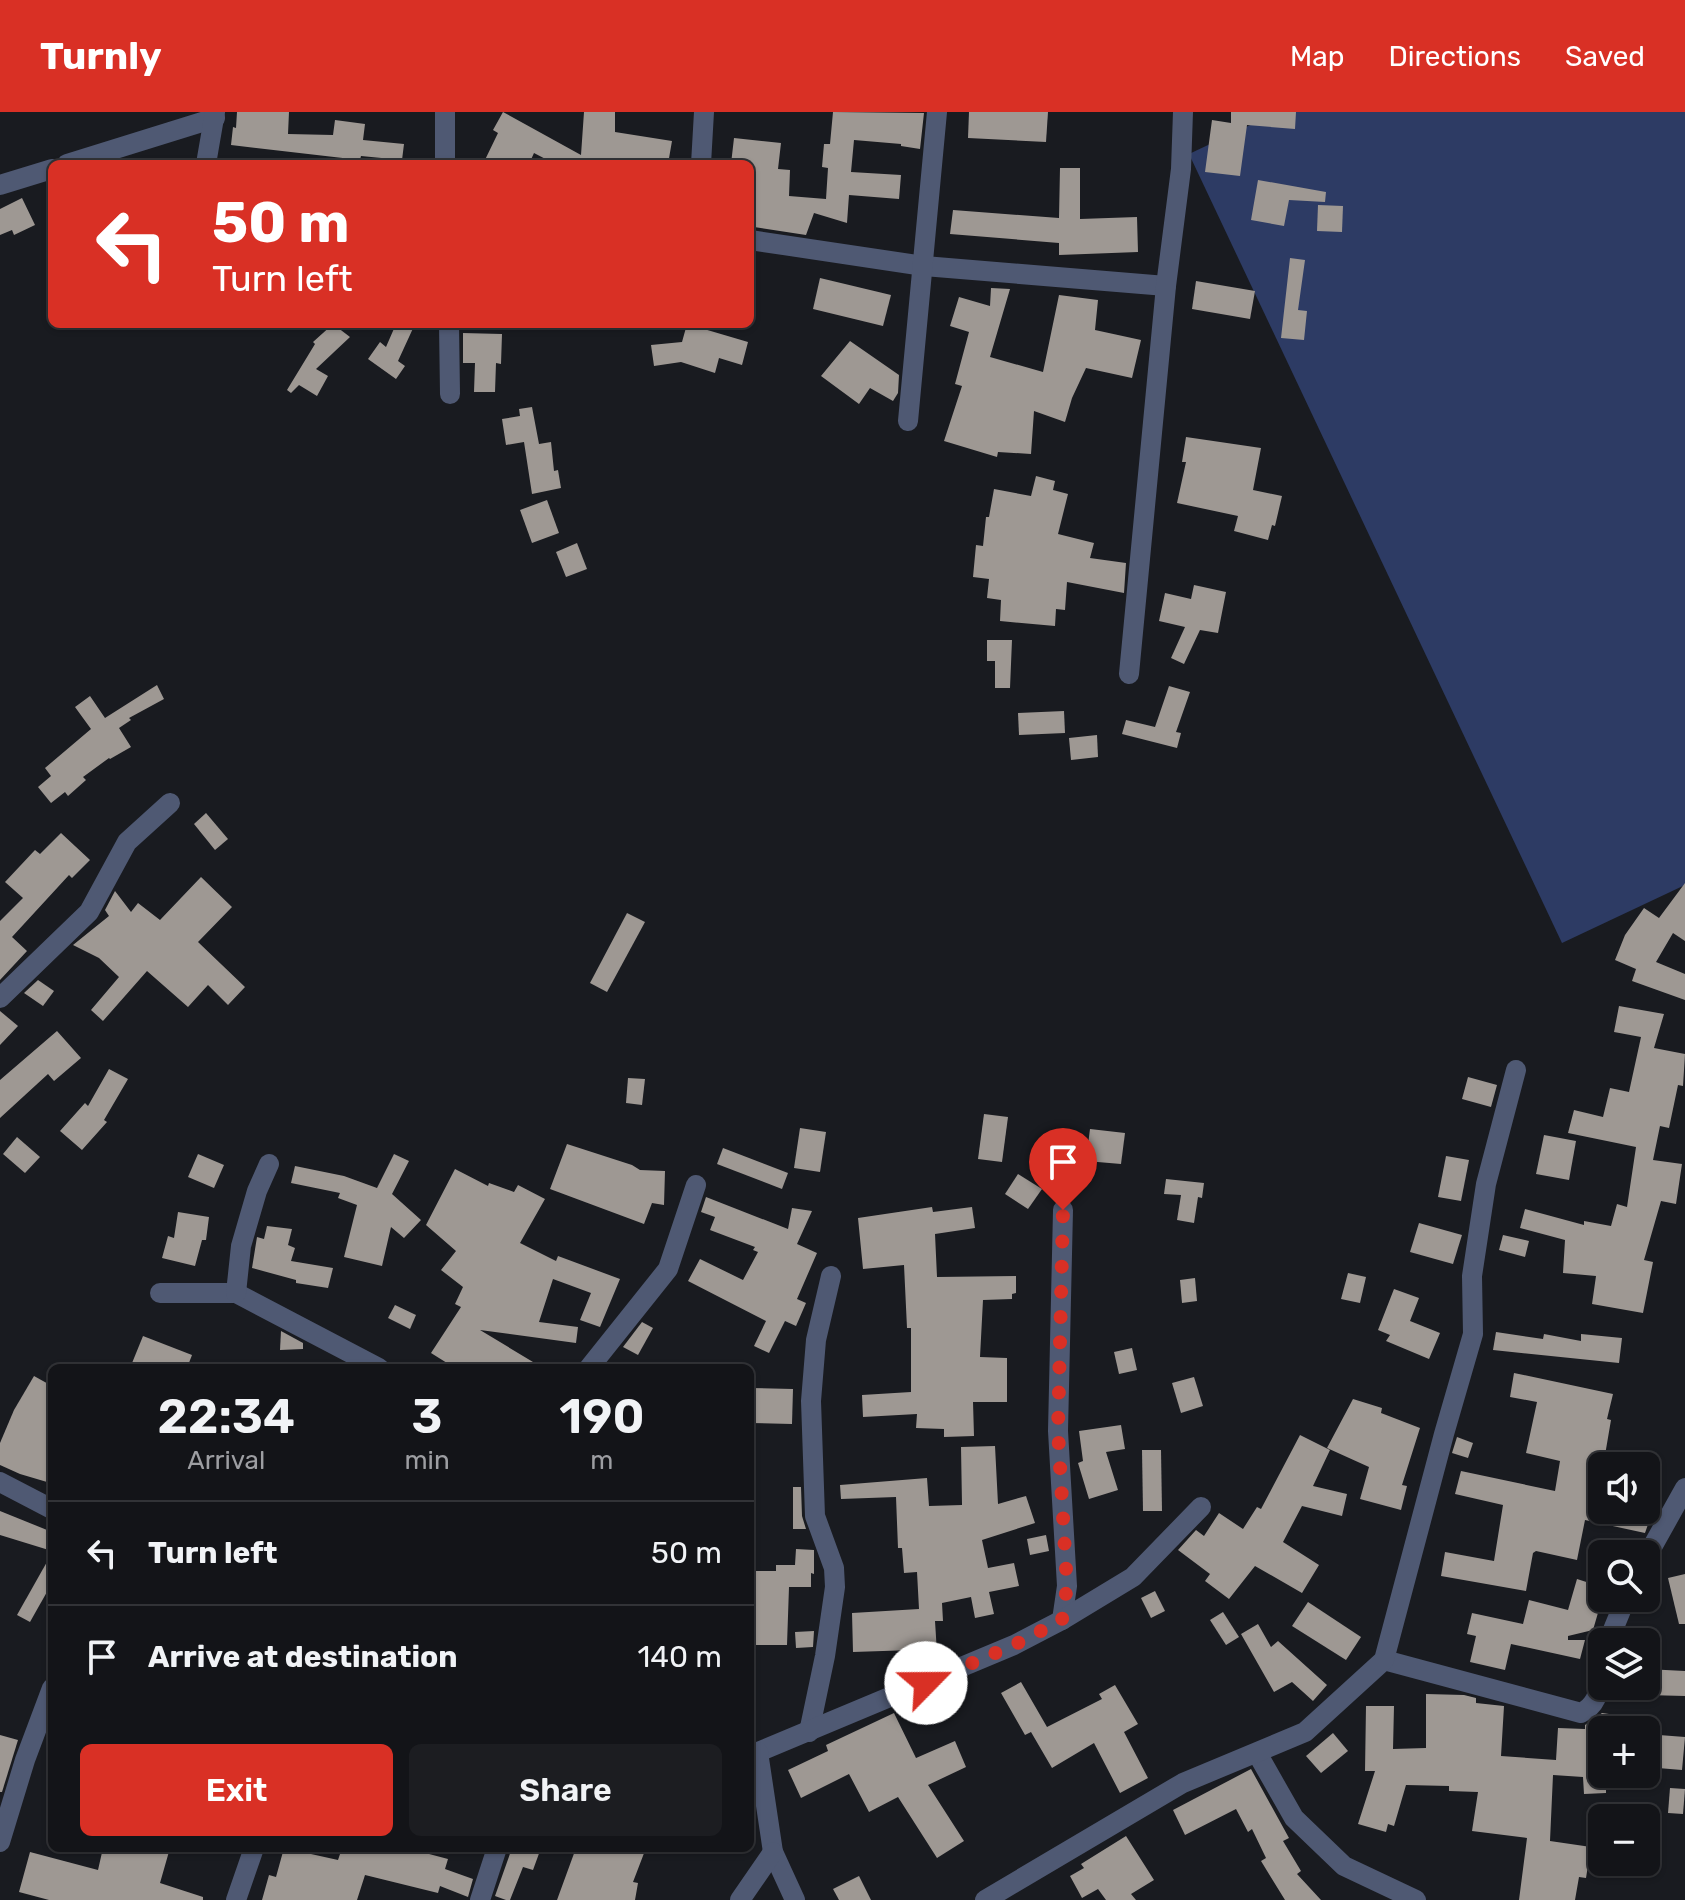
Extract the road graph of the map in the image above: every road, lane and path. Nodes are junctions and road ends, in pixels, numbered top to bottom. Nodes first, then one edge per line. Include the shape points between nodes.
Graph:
1 (445, 112) edge
2 (704, 112) edge
3 (937, 112) edge
4 (1183, 112) edge
5 (215, 115) edge
6 (79, 160) edge
7 (207, 160) edge
8 (445, 160) edge
9 (701, 160) edge
10 (48, 170) edge
11 (0, 185) edge
12 (754, 241) edge
13 (924, 266) junction
14 (1166, 286) junction
15 (449, 328) edge
16 (450, 394) dead end
17 (908, 421) dead end
18 (1129, 674) dead end
19 (170, 803) dead end
20 (0, 998) edge
21 (1516, 1070) dead end
22 (269, 1164) dead end
23 (696, 1185) dead end
24 (1063, 1210) dead end
25 (831, 1276) dead end
26 (160, 1293) dead end
27 (236, 1293) junction
28 (371, 1364) edge
29 (592, 1364) edge
30 (0, 1482) edge
31 (1685, 1488) edge
32 (48, 1507) edge
33 (1201, 1507) dead end
34 (1656, 1540) edge
35 (1062, 1620) junction
36 (1384, 1660) junction
37 (48, 1699) edge
38 (1596, 1700) edge
39 (809, 1732) junction
40 (754, 1750) edge
41 (1257, 1753) junction
42 (0, 1842) edge
43 (253, 1852) edge
44 (496, 1852) edge
45 (773, 1852) junction
46 (236, 1900) edge
47 (480, 1900) edge
48 (740, 1900) edge
49 (795, 1900) edge
50 (985, 1900) edge
51 (1416, 1900) edge

1 - 8 street
2 - 9 street
3 - 13 street
4 - 14 street
5 - 6 street
5 - 7 street
10 - 11 street
12 - 13 street
13 - 14 street
13 - 17 street
14 - 18 street
15 - 16 street
19 - 20 street via 127,842 89,912
21 - 36 street via 1486,1184 1472,1276 1473,1334
22 - 27 street via 241,1246
23 - 29 street via 668,1269
24 - 35 street via 1058,1431 1067,1586
25 - 39 street via 816,1340 811,1401 815,1516 834,1568 835,1587
26 - 27 street
27 - 28 street
30 - 32 street
31 - 34 street
33 - 35 street via 1133,1577
35 - 39 street
36 - 38 street via 1581,1713
36 - 41 street via 1305,1732
37 - 42 street
39 - 40 street
40 - 45 street
41 - 50 street via 1183,1783
41 - 51 street via 1294,1818 1344,1866
43 - 46 street
44 - 47 street
45 - 48 street
45 - 49 street

